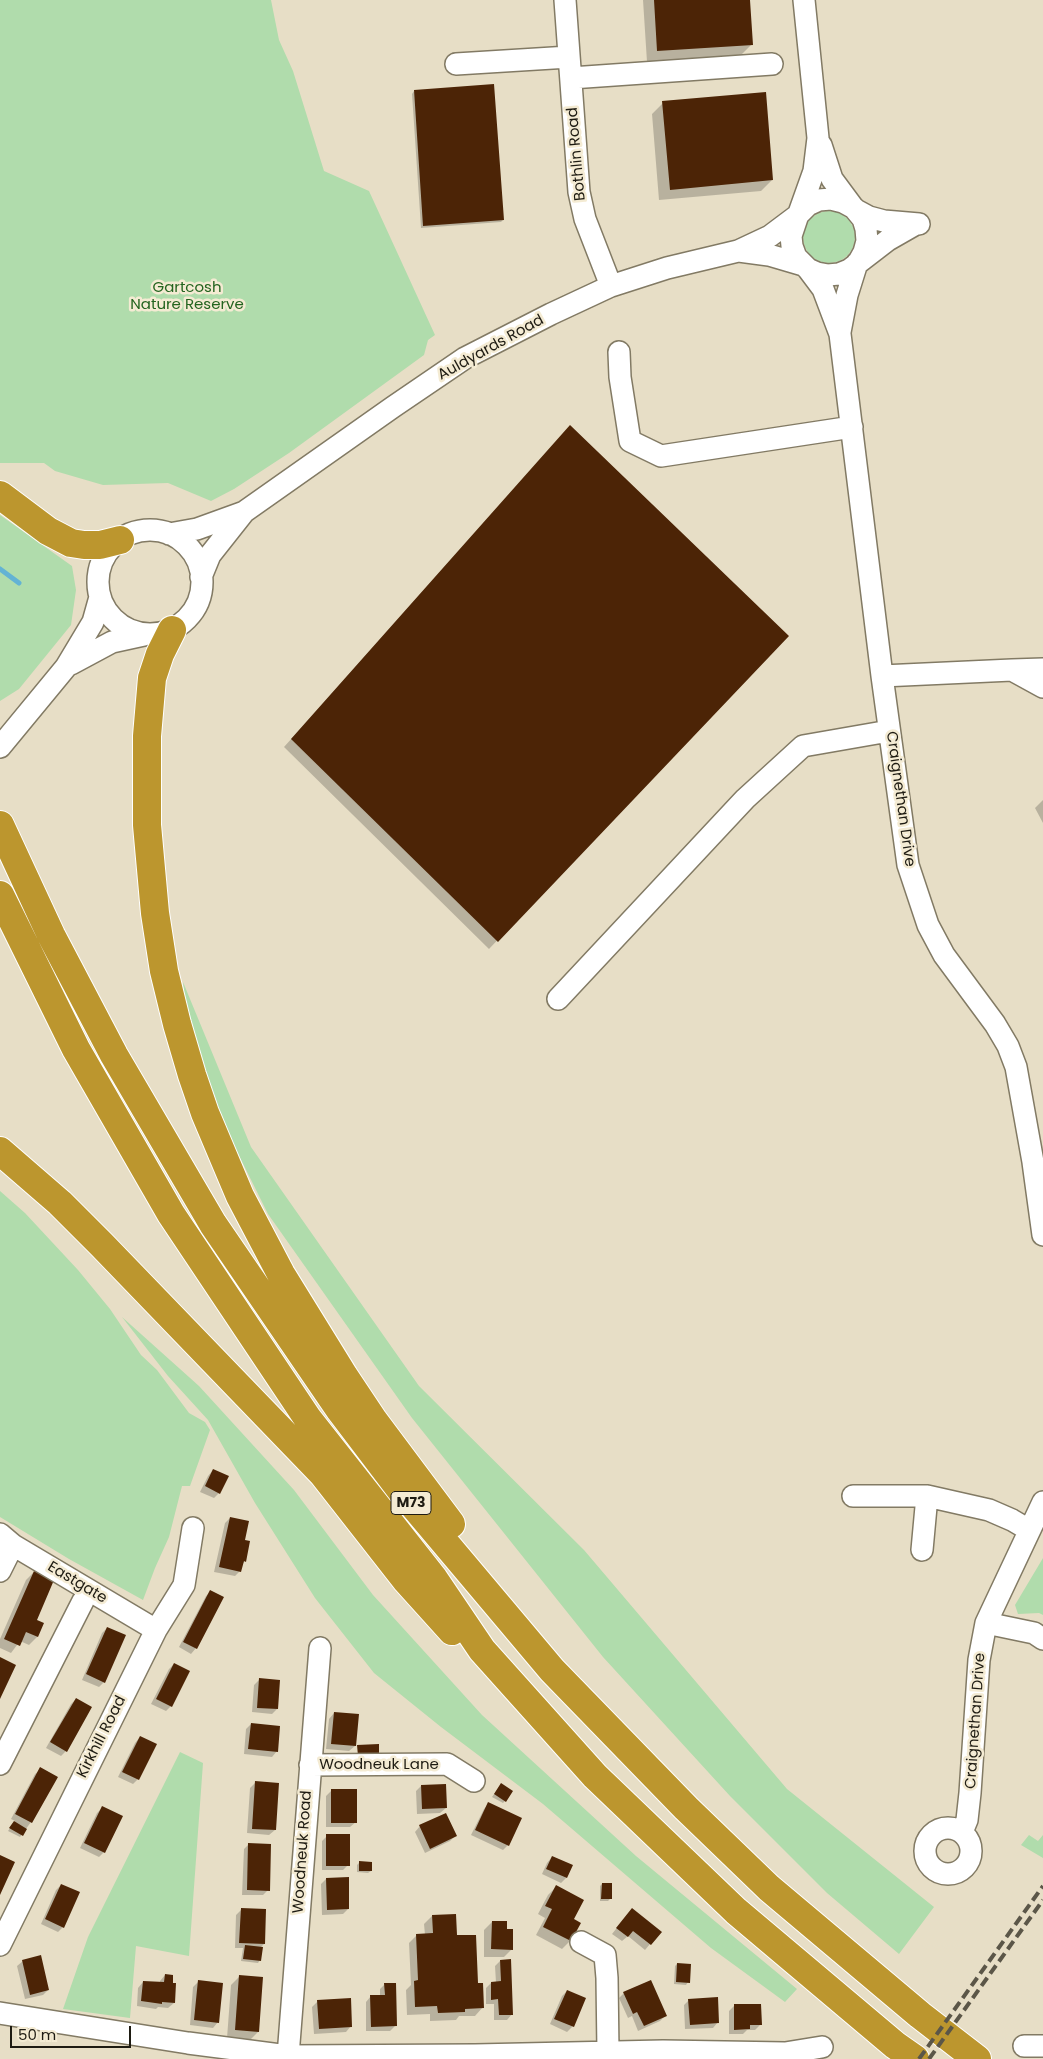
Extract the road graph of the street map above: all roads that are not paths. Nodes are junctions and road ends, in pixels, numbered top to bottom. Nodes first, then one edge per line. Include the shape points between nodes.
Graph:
1 (565, 0) edge
2 (804, 0) edge
3 (456, 64) dead end
4 (772, 64) dead end
5 (570, 68) junction
6 (818, 138) junction
7 (855, 209) junction
8 (799, 214) junction
9 (738, 251) junction
10 (858, 262) junction
11 (805, 267) junction
12 (611, 286) junction
13 (840, 334) junction
14 (619, 352) dead end
15 (852, 427) junction
16 (0, 495) edge
17 (244, 512) junction
18 (169, 534) junction
19 (120, 540) junction
20 (202, 577) junction
21 (100, 597) junction
22 (160, 632) junction
23 (66, 667) junction
24 (1043, 669) edge
25 (1012, 670) junction
26 (882, 676) junction
27 (1043, 687) edge
28 (889, 730) junction
29 (0, 747) edge
30 (0, 824) edge
31 (0, 895) edge
32 (558, 999) dead end
33 (0, 1151) edge
34 (1043, 1235) edge
35 (852, 1496) dead end
36 (927, 1496) junction
37 (1043, 1502) edge
38 (192, 1528) dead end
39 (1029, 1530) junction
40 (6, 1540) edge
41 (922, 1550) dead end
42 (0, 1571) edge
43 (83, 1601) dead end
44 (986, 1623) junction
45 (156, 1630) junction
46 (1043, 1639) edge
47 (320, 1648) dead end
48 (0, 1764) edge
49 (310, 1765) junction
50 (595, 1776) junction
51 (474, 1781) dead end
52 (686, 1808) junction
53 (962, 1832) dead end
54 (581, 1942) dead end
55 (0, 1945) edge
56 (0, 2013) edge
57 (822, 2047) dead end
58 (591, 2055) edge
59 (663, 2055) edge
60 (288, 2056) junction
61 (266, 2057) edge
62 (915, 2059) edge
63 (978, 2059) edge

1 - 5 street, Bothlin Road
2 - 6 street
3 - 5 street
4 - 5 street
5 - 12 street, Bothlin Road via 581,206
6 - 7 street via 832,180
6 - 8 street via 814,171
7 - 8 street via 831,199 819,200
7 - 10 street via 863,219 867,241
7 - 10 street via 884,221 920,223 888,240
8 - 9 street, Auldyards Road via 770,236
8 - 11 street via 791,236 794,252
9 - 11 street, Auldyards Road via 763,254
9 - 12 street, Auldyards Road
10 - 11 street via 849,270 833,275 817,274
10 - 13 street, Craignethan Drive via 847,295
11 - 13 street, Craignethan Drive via 823,289
12 - 17 street, Auldyards Road via 465,358
13 - 15 street, Craignethan Drive
14 - 15 street via 630,441 661,456
15 - 26 street, Craignethan Drive
16 - 19 highway via 48,531 71,543 100,545
17 - 18 street, Auldyards Road via 197,529
17 - 20 street, Auldyards Road via 210,555
18 - 19 street via 144,531
18 - 20 street via 191,551
19 - 21 street via 108,551 101,565
20 - 22 street via 201,593 195,608 185,621
21 - 22 street via 105,609 118,623 135,632
21 - 23 street via 93,622
22 - 23 street via 112,642
22 - 52 highway via 160,654 152,678 148,710 146,781 154,913 177,1024 205,1113 240,1196 280,1274 374,1421 464,1542
23 - 29 street
24 - 25 street
25 - 26 street
25 - 27 street
26 - 28 street, Craignethan Drive
28 - 32 street via 804,746 745,799
28 - 34 street, Craignethan Drive via 908,865 928,925 944,955 995,1024 1016,1067 1034,1162
30 - 52 highway, M73 via 51,935 156,1128 213,1224 329,1395 403,1493 498,1608 552,1670
31 - 50 highway, M73 via 76,1049 171,1214 267,1360 314,1427 434,1579 482,1650
33 - 50 highway via 102,1245 323,1474 406,1580 543,1731
35 - 36 street
36 - 39 street via 989,1510
36 - 41 street
37 - 39 street, Craignethan Drive
38 - 45 street, Kirkhill Road via 184,1585
39 - 44 street, Craignethan Drive
40 - 42 street
40 - 45 street, Eastgate
43 - 48 street
44 - 46 street via 1034,1633
44 - 53 street, Craignethan Drive via 978,1660 970,1793
45 - 55 street, Kirkhill Road
47 - 49 street, Woodneuk Road
49 - 51 street, Woodneuk Lane via 447,1764
49 - 60 street, Woodneuk Road
50 - 62 highway, M73 via 736,1911
52 - 63 highway, M73 via 769,1888 920,2015
54 - 58 street via 605,1955 607,1978
56 - 61 street
57 - 59 street via 785,2053
58 - 59 street
58 - 60 street
60 - 61 street

